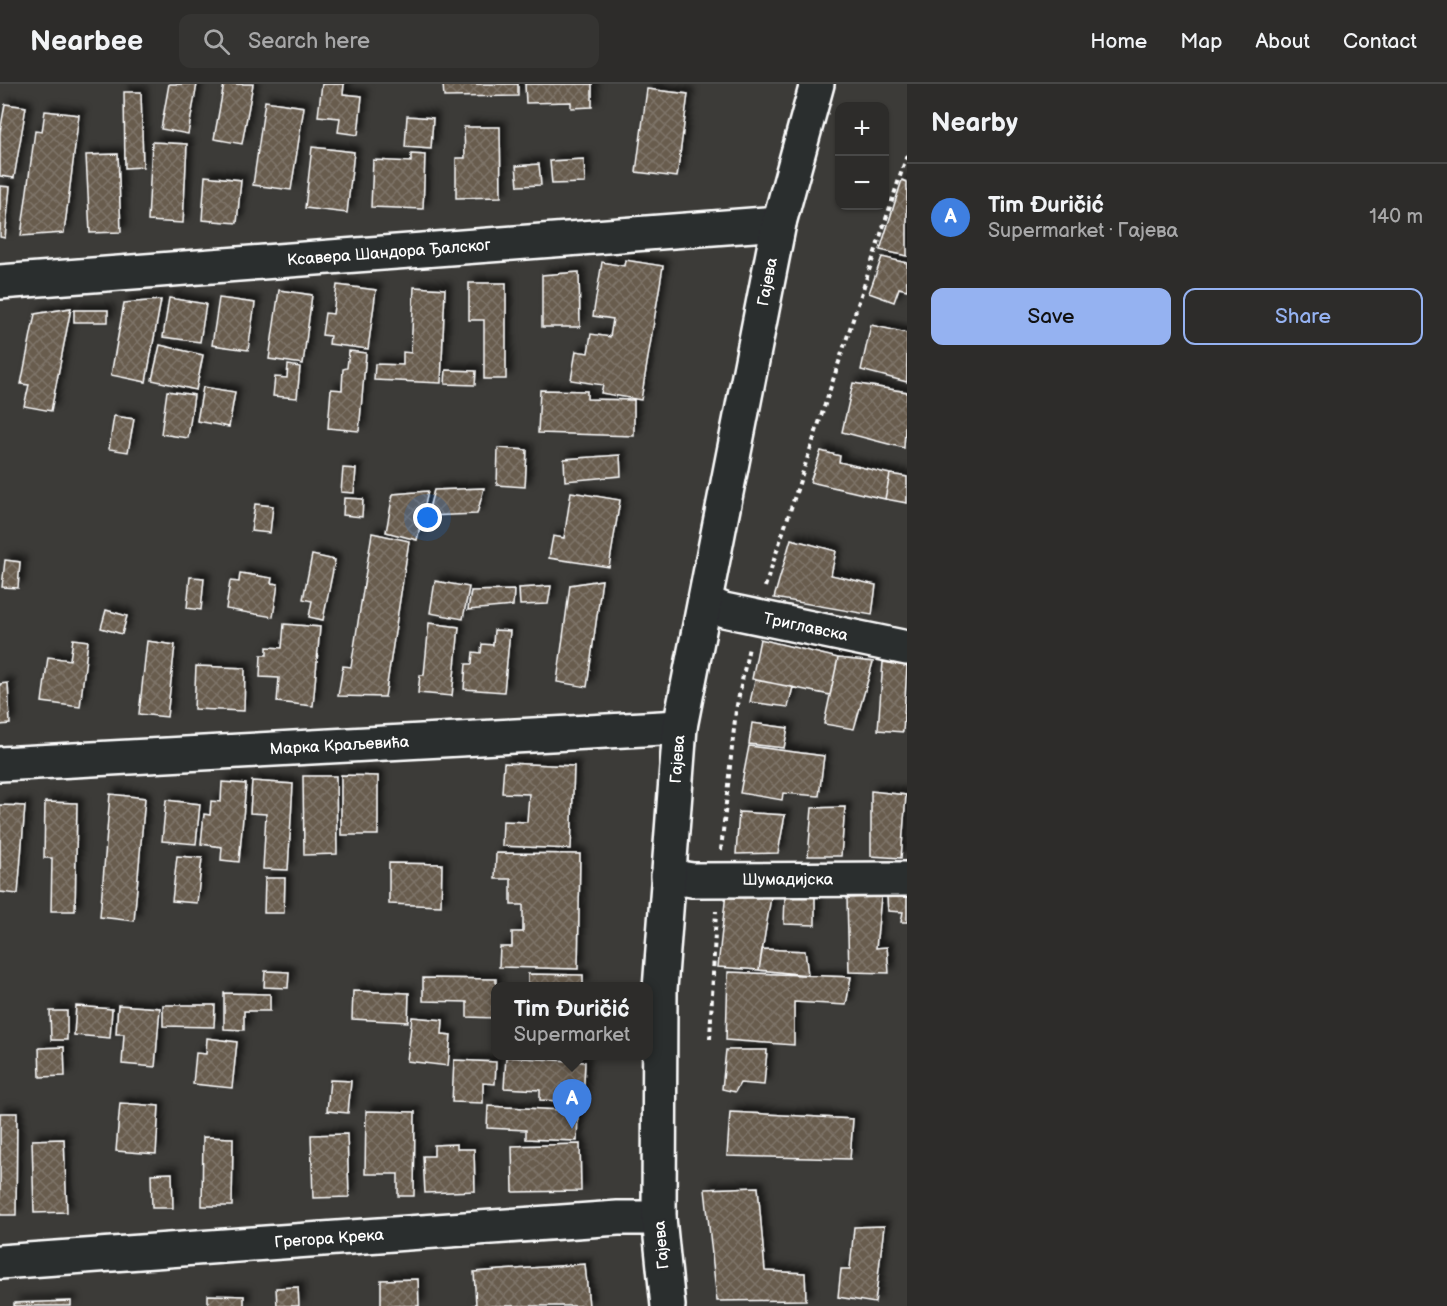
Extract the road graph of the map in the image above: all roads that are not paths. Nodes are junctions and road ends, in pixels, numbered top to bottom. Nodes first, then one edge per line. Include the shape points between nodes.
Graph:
1 (817, 84) edge
2 (779, 223) junction
3 (0, 282) edge
4 (705, 602) junction
5 (907, 648) edge
6 (680, 727) junction
7 (0, 764) edge
8 (668, 876) junction
9 (907, 879) edge
10 (659, 1218) junction
11 (0, 1262) edge
12 (668, 1306) edge

1 - 2 street, Гајева
2 - 3 street, Ксавера Шандора Ђалског
2 - 4 street, Гајева
4 - 5 street, Триглавска via 724,610
4 - 6 street, Гајева
6 - 7 street, Марка Краљевића
6 - 8 street, Гајева
8 - 9 street, Шумадијска via 692,880
8 - 10 street, Гајева via 660,989
10 - 11 street, Грегора Крека
10 - 12 street, Гајева

